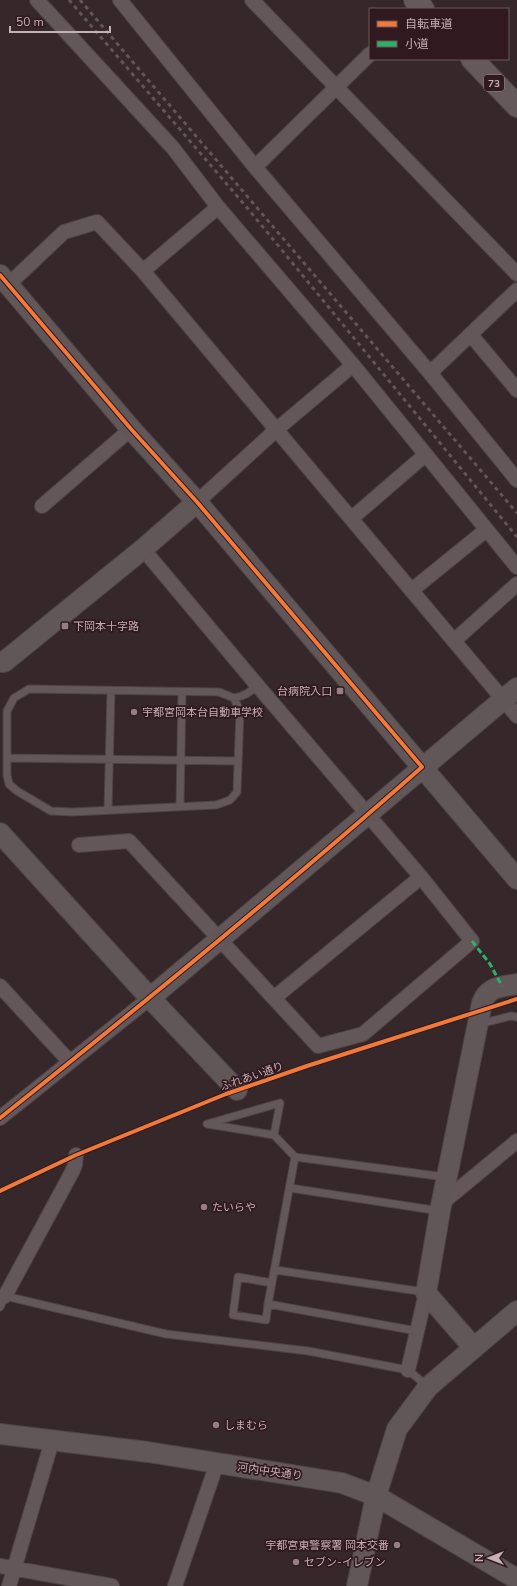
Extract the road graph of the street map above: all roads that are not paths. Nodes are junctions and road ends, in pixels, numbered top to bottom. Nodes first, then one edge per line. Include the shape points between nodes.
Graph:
1 (37, 0) edge
2 (120, 0) edge
3 (252, 0) edge
4 (369, 55) edge
5 (473, 60) edge
6 (336, 87) junction
7 (517, 106) edge
8 (255, 167) junction
9 (218, 207) junction
10 (143, 271) junction
11 (517, 274) edge
12 (4, 280) edge
13 (517, 290) edge
14 (470, 335) junction
15 (353, 365) junction
16 (430, 373) junction
17 (517, 390) edge
18 (131, 429) junction
19 (276, 430) junction
20 (425, 455) junction
21 (517, 480) edge
22 (197, 502) junction
23 (42, 506) dead end
24 (352, 518) junction
25 (486, 530) junction
26 (143, 549) junction
27 (517, 567) edge
28 (517, 584) edge
29 (412, 590) junction
30 (454, 640) junction
31 (1, 665) edge
32 (257, 685) junction
33 (111, 691) junction
34 (182, 692) junction
35 (510, 694) edge
36 (234, 698) junction
37 (517, 716) edge
38 (7, 758) junction
39 (109, 759) junction
40 (181, 760) junction
41 (238, 761) junction
42 (422, 767) junction
43 (180, 806) junction
44 (108, 810) junction
45 (367, 815) junction
46 (0, 833) edge
47 (79, 845) dead end
48 (421, 877) junction
49 (517, 879) edge
50 (220, 939) junction
51 (517, 984) edge
52 (0, 986) edge
53 (150, 998) junction
54 (274, 998) junction
55 (517, 1017) edge
56 (477, 1024) junction
57 (70, 1062) junction
58 (237, 1090) dead end
59 (0, 1118) edge
60 (274, 1135) junction
61 (517, 1140) edge
62 (76, 1155) dead end
63 (295, 1156) junction
64 (447, 1178) junction
65 (290, 1188) junction
66 (441, 1207) junction
67 (275, 1270) junction
68 (272, 1283) junction
69 (426, 1293) junction
70 (2, 1301) edge
71 (268, 1304) junction
72 (517, 1311) edge
73 (417, 1331) junction
74 (474, 1348) junction
75 (408, 1370) junction
76 (428, 1387) junction
77 (0, 1434) edge
78 (52, 1440) junction
79 (217, 1463) junction
80 (376, 1496) junction
81 (0, 1566) edge
82 (15, 1568) junction
83 (511, 1578) edge
84 (10, 1586) edge
85 (112, 1586) edge
86 (175, 1586) edge
87 (357, 1586) edge

1 - 9 street via 173,148
2 - 8 street
3 - 6 street
4 - 6 street
5 - 7 main road, 73
6 - 8 street
6 - 11 street
8 - 16 street
9 - 10 street
9 - 15 street
10 - 12 street via 97,222 64,232
10 - 19 street
12 - 18 street
13 - 14 street
14 - 16 street
14 - 17 street
15 - 19 street
15 - 20 street
16 - 21 street
18 - 22 street
18 - 23 street
19 - 22 street
19 - 24 street
20 - 24 street
20 - 25 street
22 - 26 street
22 - 42 street
24 - 29 street
25 - 27 street
25 - 29 street
26 - 31 street
26 - 32 street
28 - 30 street
29 - 30 street
30 - 35 street
32 - 36 lane via 250,693
32 - 45 street
33 - 34 lane
33 - 38 lane via 29,689 14,698 7,711
33 - 39 lane
34 - 36 lane via 219,692
34 - 40 lane
35 - 37 street
35 - 42 street
36 - 41 lane via 240,711
38 - 39 lane
38 - 44 lane via 9,784 51,811
39 - 40 lane
39 - 44 lane
40 - 41 lane
40 - 43 lane
41 - 43 lane via 237,792 230,800 216,804
42 - 45 street
42 - 49 street
43 - 44 lane
45 - 48 street
45 - 50 street
46 - 53 street
47 - 50 street via 129,841
48 - 54 street
48 - 54 street via 472,941 363,1034 318,1046
50 - 53 street
50 - 54 street
51 - 56 street via 495,987 489,991 484,996
52 - 57 street
53 - 57 street
53 - 58 street
55 - 56 lane via 511,1016
56 - 64 street
57 - 59 street
60 - 60 lane via 222,1127 207,1124 280,1103
60 - 63 lane
61 - 66 street
62 - 70 street via 72,1172
63 - 64 lane
63 - 65 lane
64 - 66 street
65 - 66 lane
65 - 67 lane
66 - 69 street
67 - 68 lane
67 - 69 lane
68 - 71 lane
68 - 71 lane via 238,1277 233,1315 266,1320
69 - 73 street
69 - 74 street
70 - 75 lane via 166,1334 308,1351
71 - 73 lane
72 - 74 street
73 - 75 street
74 - 76 street
75 - 76 lane
76 - 80 street via 397,1430
77 - 78 street, 河内中央通り
78 - 79 street, 河内中央通り
78 - 82 street
79 - 80 street, 河内中央通り via 342,1483
79 - 86 street
80 - 83 street, 河内中央通り
80 - 87 street
81 - 82 street
82 - 84 street
82 - 85 street

